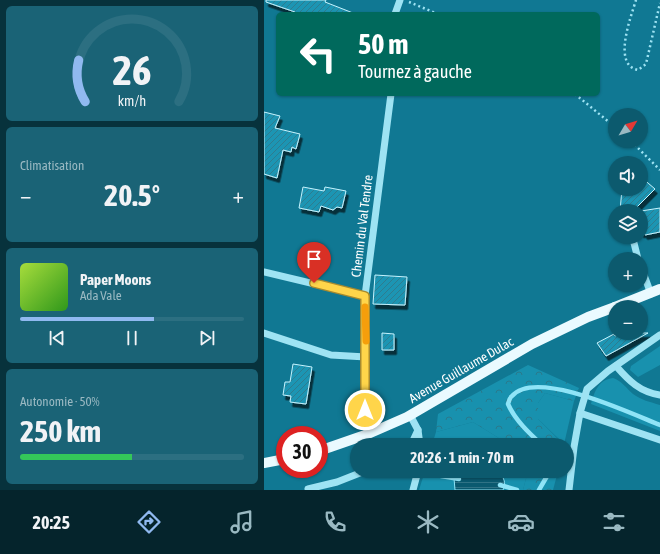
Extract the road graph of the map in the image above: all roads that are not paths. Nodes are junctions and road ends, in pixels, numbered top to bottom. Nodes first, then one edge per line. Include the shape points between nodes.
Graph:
1 (400, 0) edge
2 (396, 12) edge
3 (391, 96) edge
4 (264, 272) edge
5 (648, 278) edge
6 (657, 291) edge
7 (365, 296) junction
8 (633, 300) edge
9 (608, 310) edge
10 (264, 333) edge
11 (660, 335) edge
12 (366, 357) junction
13 (616, 366) junction
14 (660, 395) edge
15 (580, 414) junction
16 (410, 415) junction
17 (418, 430) junction
18 (368, 434) junction
19 (414, 438) edge
20 (419, 438) edge
21 (660, 440) edge
22 (328, 448) edge
23 (276, 461) edge
24 (264, 463) edge
25 (350, 477) edge
26 (416, 478) edge
27 (308, 489) edge
28 (413, 490) edge
29 (569, 490) edge

1 - 2 street
3 - 7 street, Chemin du Val Tendre
4 - 7 street
5 - 6 street
6 - 8 main road, Avenue Guillaume Dulac
7 - 12 street, Chemin du Val Tendre
9 - 16 main road, Avenue Guillaume Dulac via 532,344
10 - 12 street via 331,355
11 - 13 street
12 - 18 street, Chemin du Val Tendre via 365,423
13 - 14 street via 638,388
13 - 15 street via 587,389
15 - 21 street
15 - 29 street
16 - 17 street
16 - 18 main road, Avenue Guillaume Dulac
17 - 19 street
17 - 20 street
18 - 22 main road, Avenue Guillaume Dulac
23 - 24 main road
25 - 27 street
26 - 28 street

